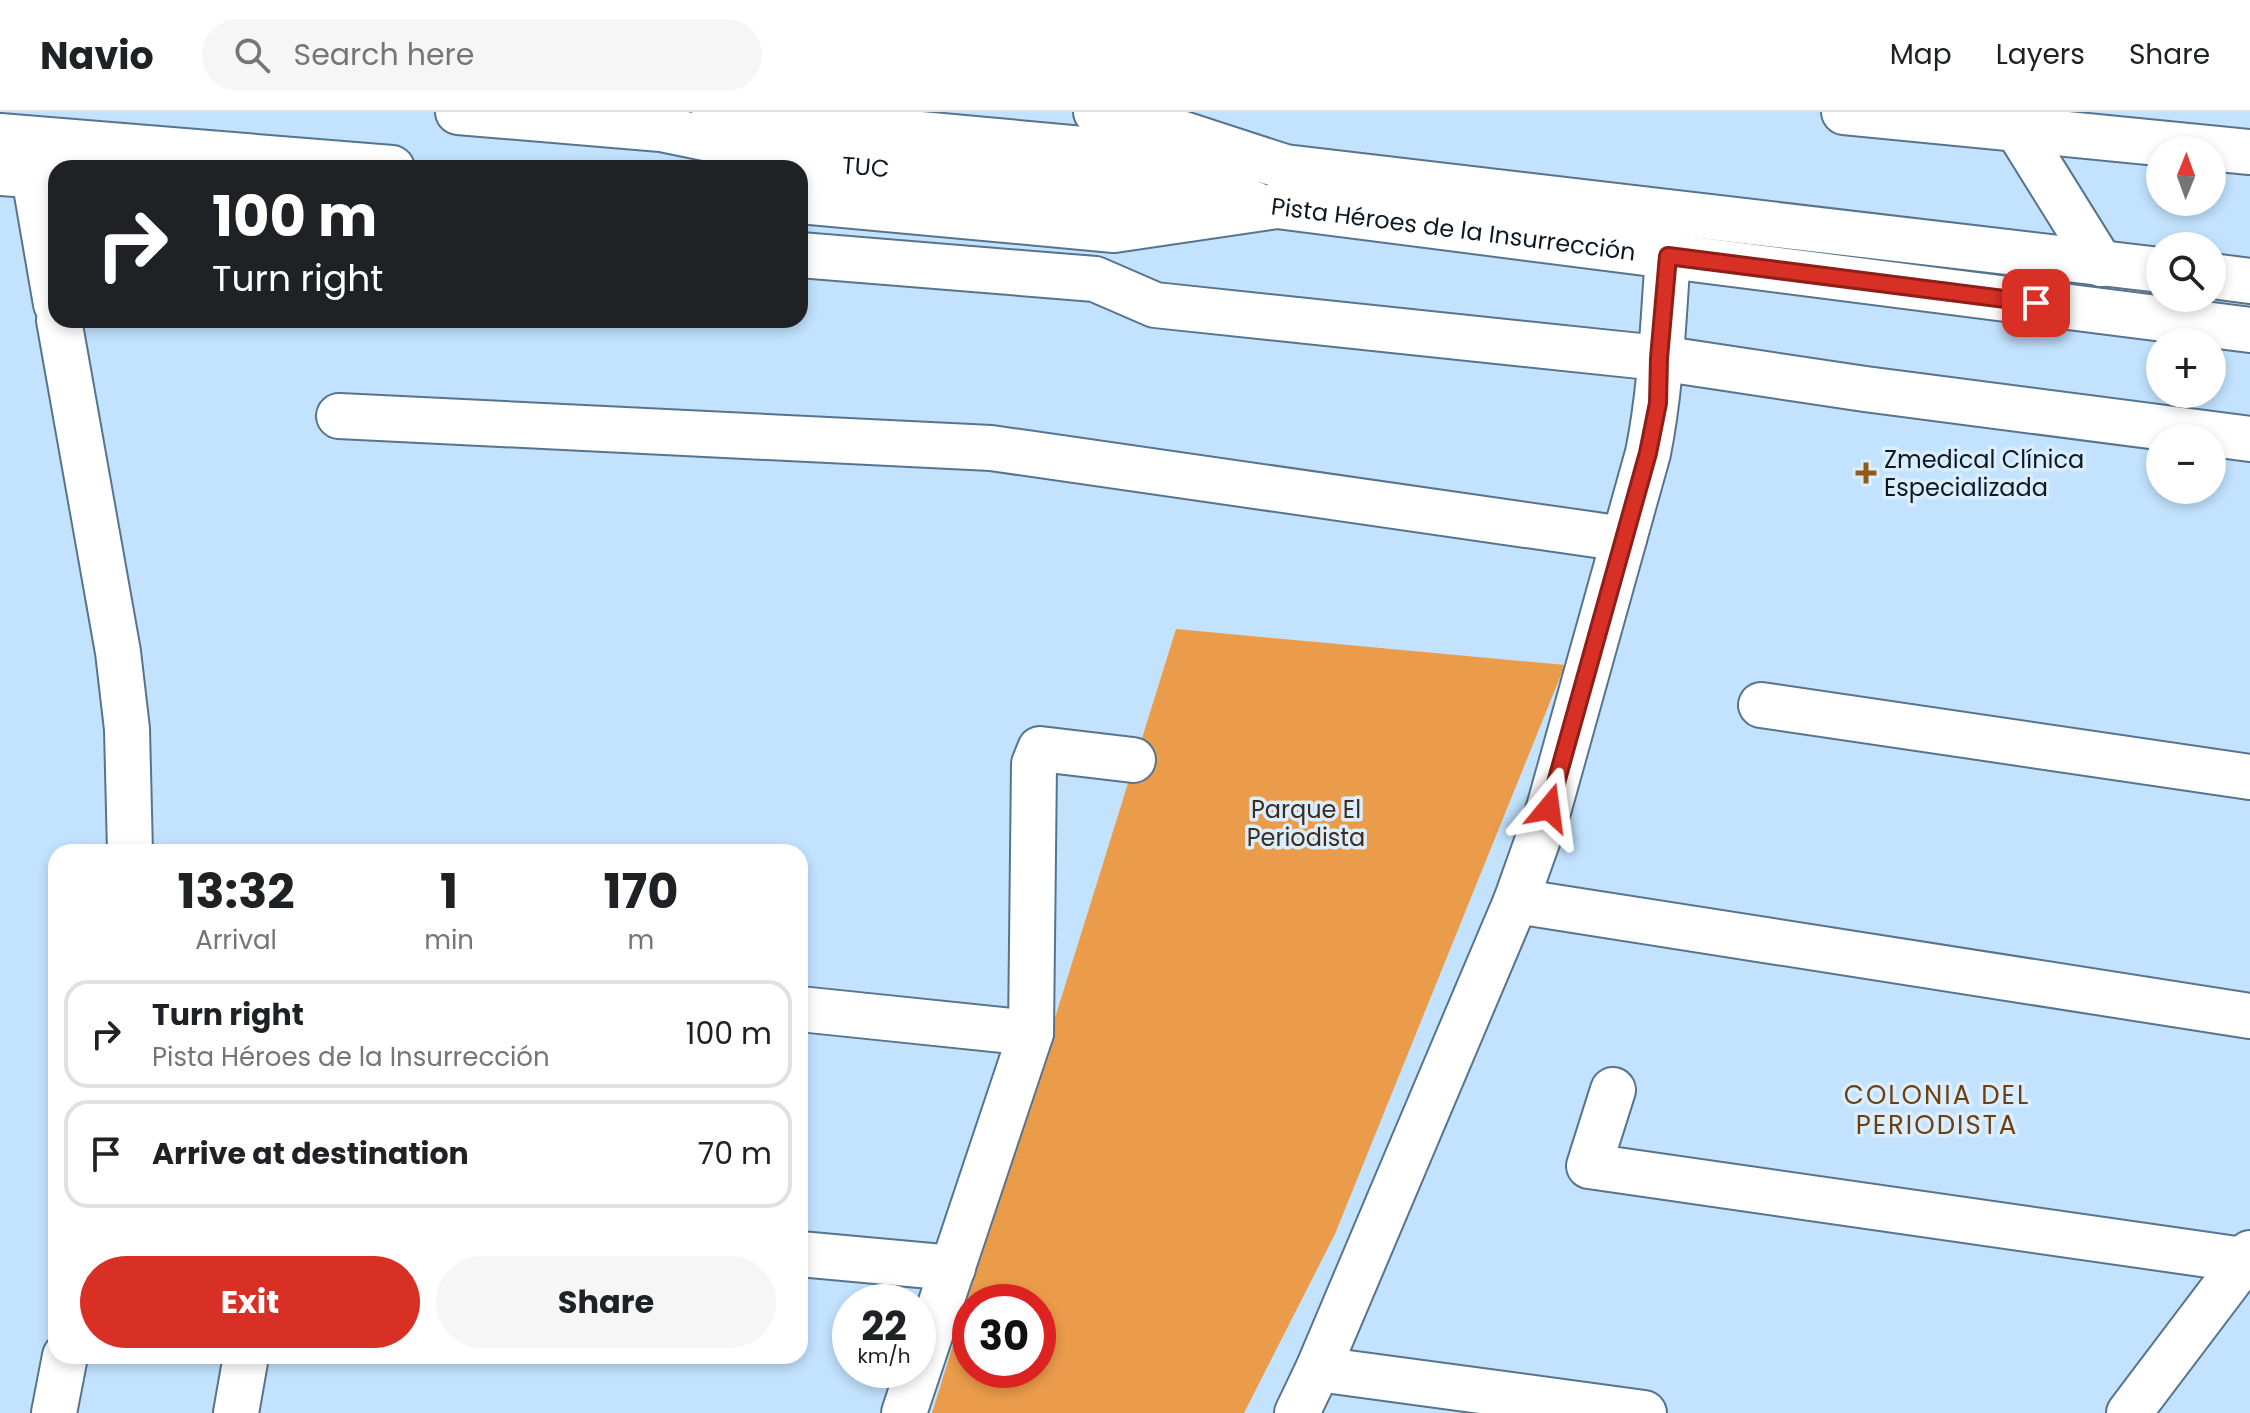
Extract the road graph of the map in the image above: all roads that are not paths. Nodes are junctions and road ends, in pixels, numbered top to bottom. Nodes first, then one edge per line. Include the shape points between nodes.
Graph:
1 (458, 112) edge
2 (675, 112) edge
3 (1096, 112) edge
4 (1844, 112) edge
5 (2156, 128) edge
6 (2017, 129) junction
7 (0, 136) edge
8 (2250, 152) edge
9 (294, 160) edge
10 (0, 173) edge
11 (1281, 186) junction
12 (37, 189) edge
13 (808, 202) edge
14 (48, 256) edge
15 (808, 256) edge
16 (1668, 256) junction
17 (2101, 264) junction
18 (2146, 269) edge
19 (2226, 278) edge
20 (2250, 281) edge
21 (60, 328) edge
22 (2250, 330) edge
23 (1659, 358) junction
24 (339, 416) dead end
25 (2250, 439) edge
26 (1624, 539) junction
27 (1761, 705) dead end
28 (1133, 760) dead end
29 (2250, 777) edge
30 (130, 844) edge
31 (1516, 901) junction
32 (808, 1010) edge
33 (2250, 1016) edge
34 (1031, 1033) junction
35 (1613, 1090) dead end
36 (808, 1255) edge
37 (2248, 1260) edge
38 (953, 1268) junction
39 (63, 1364) edge
40 (245, 1364) edge
41 (1318, 1369) junction
42 (54, 1413) edge
43 (236, 1413) edge
44 (904, 1413) edge
45 (1297, 1413) edge
46 (1644, 1413) edge
47 (2129, 1413) edge

1 - 11 street, TUC via 661,129 826,163 1114,187
2 - 11 street, TUC
3 - 11 street, Pista Héroes de la Insurrección via 1122,114
4 - 6 street
5 - 6 street
5 - 8 street
6 - 17 street
7 - 9 street
10 - 12 street
11 - 13 street, Pista Héroes de la Insurrección via 1114,230
11 - 16 street, Pista Héroes de la Insurrección
11 - 17 street, Pista Héroes de la Insurrección
12 - 14 street
15 - 23 street via 1095,279 1155,305
16 - 22 street, Pista Héroes de la Insurrección
16 - 23 street
17 - 18 street, Pista Héroes de la Insurrección
19 - 20 street
21 - 30 street via 118,652 127,729
23 - 25 street
23 - 26 street via 1658,403
24 - 26 street via 991,448
26 - 31 street via 1549,808
27 - 29 street
28 - 34 street via 1040,749 1034,764
31 - 33 street
31 - 41 street
32 - 34 street
34 - 38 street
35 - 37 street via 1589,1166
36 - 38 street
37 - 47 street
38 - 44 street
39 - 42 street
40 - 43 street
41 - 45 street
41 - 46 street

